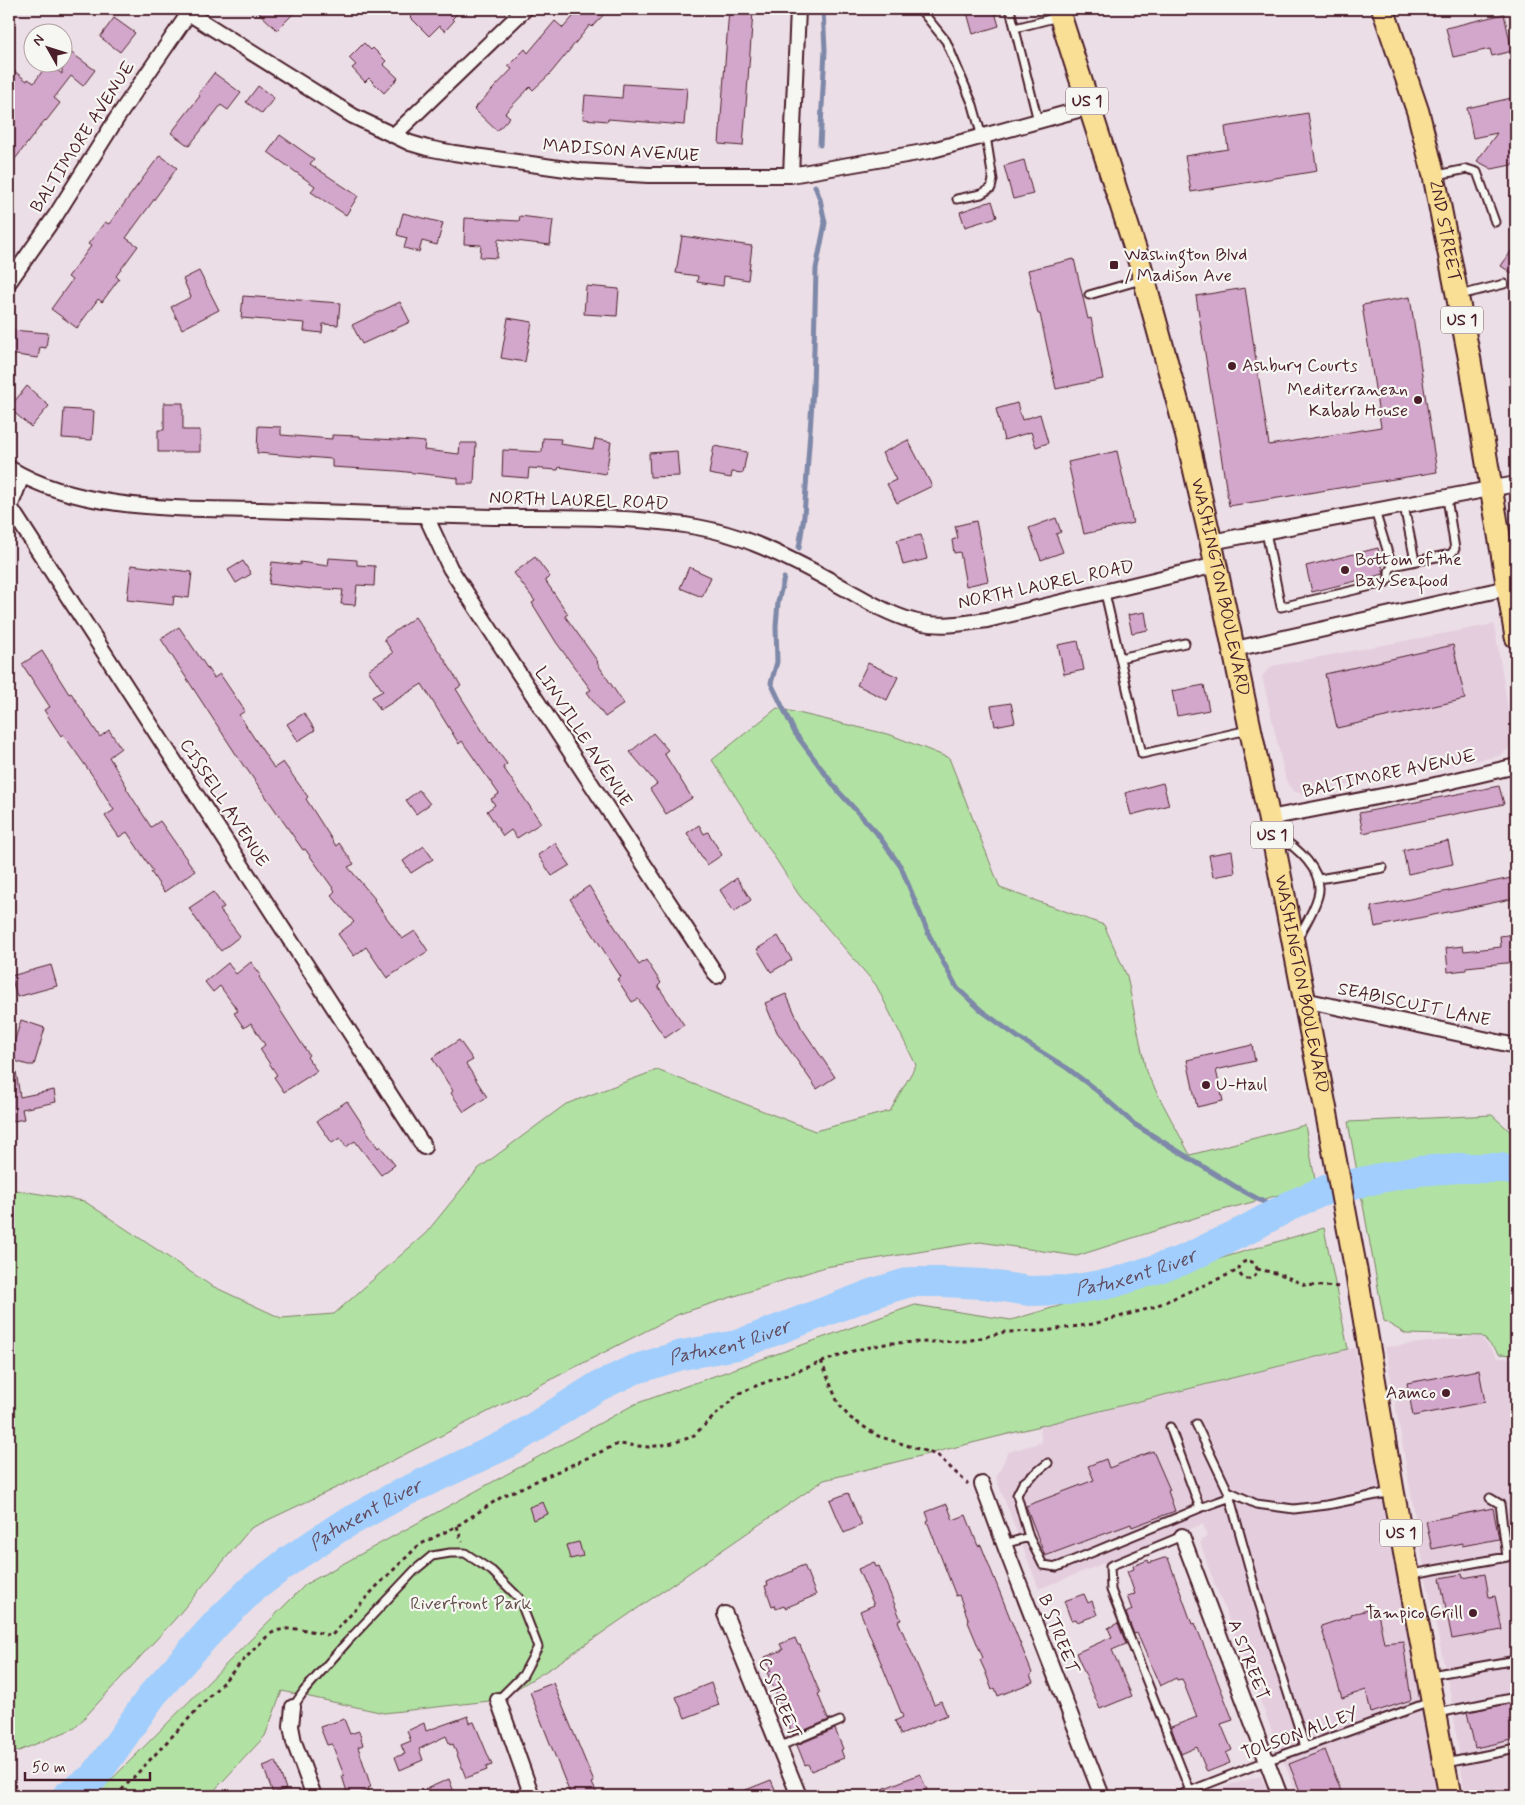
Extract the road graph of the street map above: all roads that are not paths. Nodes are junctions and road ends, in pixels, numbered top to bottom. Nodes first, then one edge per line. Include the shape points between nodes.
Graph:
1 (525, 9) edge
2 (798, 9) edge
3 (920, 9) edge
4 (1010, 9) edge
5 (1384, 9) edge
6 (193, 12) edge
7 (1059, 12) edge
8 (1015, 28) junction
9 (1089, 107) junction
10 (1038, 122) junction
11 (394, 136) junction
12 (984, 136) junction
13 (791, 175) junction
14 (1434, 176) junction
15 (957, 199) dead end
16 (1495, 222) dead end
17 (1144, 279) junction
18 (9, 282) edge
19 (1504, 284) dead end
20 (1089, 295) dead end
21 (1458, 296) junction
22 (9, 468) edge
23 (22, 476) junction
24 (1516, 484) edge
25 (1492, 489) junction
26 (1447, 498) junction
27 (1404, 506) junction
28 (1375, 511) junction
29 (426, 516) junction
30 (1266, 532) junction
31 (1211, 542) junction
32 (1415, 561) junction
33 (1216, 565) junction
34 (1392, 566) junction
35 (1512, 587) edge
36 (1105, 593) junction
37 (1516, 637) edge
38 (1185, 643) dead end
39 (1235, 650) junction
40 (1120, 658) junction
41 (1250, 729) junction
42 (1516, 766) edge
43 (1270, 825) junction
44 (1383, 868) dead end
45 (1319, 879) junction
46 (1293, 948) junction
47 (717, 976) dead end
48 (1304, 1000) junction
49 (1516, 1046) edge
50 (424, 1147) dead end
51 (1196, 1424) dead end
52 (1170, 1426) dead end
53 (1048, 1463) dead end
54 (982, 1484) road end
55 (1394, 1491) junction
56 (1230, 1494) junction
57 (1490, 1498) dead end
58 (1200, 1508) junction
59 (1182, 1536) joint
60 (1030, 1537) junction
61 (1004, 1544) junction
62 (1409, 1575) junction
63 (725, 1614) dead end
64 (1516, 1660) edge
65 (1428, 1676) junction
66 (1516, 1697) edge
67 (498, 1700) joint
68 (293, 1707) joint
69 (1434, 1707) junction
70 (840, 1720) dead end
71 (778, 1747) junction
72 (1305, 1747) junction
73 (1516, 1749) edge
74 (1266, 1761) junction
75 (1444, 1764) junction
76 (1190, 1791) junction
77 (314, 1796) edge
78 (532, 1796) edge
79 (798, 1796) edge
80 (1102, 1796) edge
81 (1177, 1796) edge
82 (1280, 1796) edge
83 (1450, 1796) edge

1 - 11 street
2 - 13 street
3 - 12 lane via 946,41
4 - 8 lane
5 - 14 main road, 2ND STREET / US 1 via 1418,112
6 - 11 street, MADISON AVENUE via 353,116
6 - 18 street, BALTIMORE AVENUE via 117,118
7 - 8 lane
7 - 9 main road, WASHINGTON BOULEVARD / US 1
8 - 10 lane
9 - 10 street, MADISON AVENUE
9 - 17 main road, WASHINGTON BOULEVARD / US 1
10 - 12 street, MADISON AVENUE
11 - 13 street, MADISON AVENUE via 427,148 580,171 648,175
12 - 13 street, MADISON AVENUE via 929,152
12 - 15 lane via 993,180 991,188 981,194
14 - 16 lane via 1467,169 1477,172
14 - 21 main road, 2ND STREET / US 1
17 - 20 lane
17 - 31 main road, WASHINGTON BOULEVARD / US 1 via 1185,429
19 - 21 lane
21 - 25 main road, 2ND STREET / US 1
22 - 23 street, NORTH LAUREL ROAD
23 - 29 street, NORTH LAUREL ROAD via 72,494 156,507
23 - 50 street, CISSELL AVENUE via 10,507
24 - 25 street
25 - 26 street
25 - 35 main road, 2ND STREET / US 1
26 - 27 street
26 - 32 lane via 1455,549 1451,554
27 - 28 street
27 - 32 lane
28 - 30 street
28 - 34 lane
29 - 36 street, NORTH LAUREL ROAD via 636,520 712,530 752,542 903,618 923,623 949,625 987,620
29 - 47 street, LINVILLE AVENUE via 450,568
30 - 31 street
30 - 34 lane via 1281,606 1385,583
31 - 33 main road, WASHINGTON BOULEVARD / US 1
32 - 34 lane
33 - 36 street, NORTH LAUREL ROAD
33 - 39 main road, WASHINGTON BOULEVARD / US 1
35 - 37 main road, 2ND STREET / US 1
35 - 39 street
36 - 40 lane
38 - 40 lane
39 - 41 main road, WASHINGTON BOULEVARD / US 1
40 - 41 lane via 1142,754
41 - 43 main road, WASHINGTON BOULEVARD / US 1
42 - 43 street, BALTIMORE AVENUE
43 - 45 lane via 1296,847
43 - 46 main road, WASHINGTON BOULEVARD / US 1
44 - 45 lane
45 - 46 lane via 1319,895
46 - 48 main road, WASHINGTON BOULEVARD / US 1
48 - 49 street, SEABISCUIT LANE
48 - 55 main road, WASHINGTON BOULEVARD / US 1
51 - 56 lane
52 - 58 lane
53 - 60 lane via 1023,1483 1018,1495
54 - 61 street, B STREET
55 - 56 lane via 1294,1509 1256,1504
55 - 62 main road, WASHINGTON BOULEVARD / US 1
56 - 58 lane
56 - 72 lane via 1258,1599
57 - 62 lane via 1500,1504 1507,1557
58 - 60 lane via 1057,1567 1043,1565
59 - 74 street, A STREET
59 - 76 lane via 1110,1566 1111,1590
60 - 61 lane
61 - 80 street, B STREET
62 - 65 main road, WASHINGTON BOULEVARD / US 1
63 - 71 street, C STREET
64 - 65 lane
65 - 69 main road, WASHINGTON BOULEVARD / US 1
66 - 69 lane, TOLSON ALLEY
67 - 68 lane via 523,1675 538,1648 519,1598 486,1567 465,1554 450,1553 432,1556 415,1570 322,1670
67 - 78 street
68 - 77 street via 291,1726 294,1742
69 - 72 lane, TOLSON ALLEY
69 - 75 main road, WASHINGTON BOULEVARD / US 1
70 - 71 lane
71 - 79 street, C STREET
72 - 74 lane, TOLSON ALLEY
73 - 75 lane
74 - 76 lane, TOLSON ALLEY
74 - 82 street, A STREET
75 - 83 main road, WASHINGTON BOULEVARD / US 1
76 - 81 lane, TOLSON ALLEY

